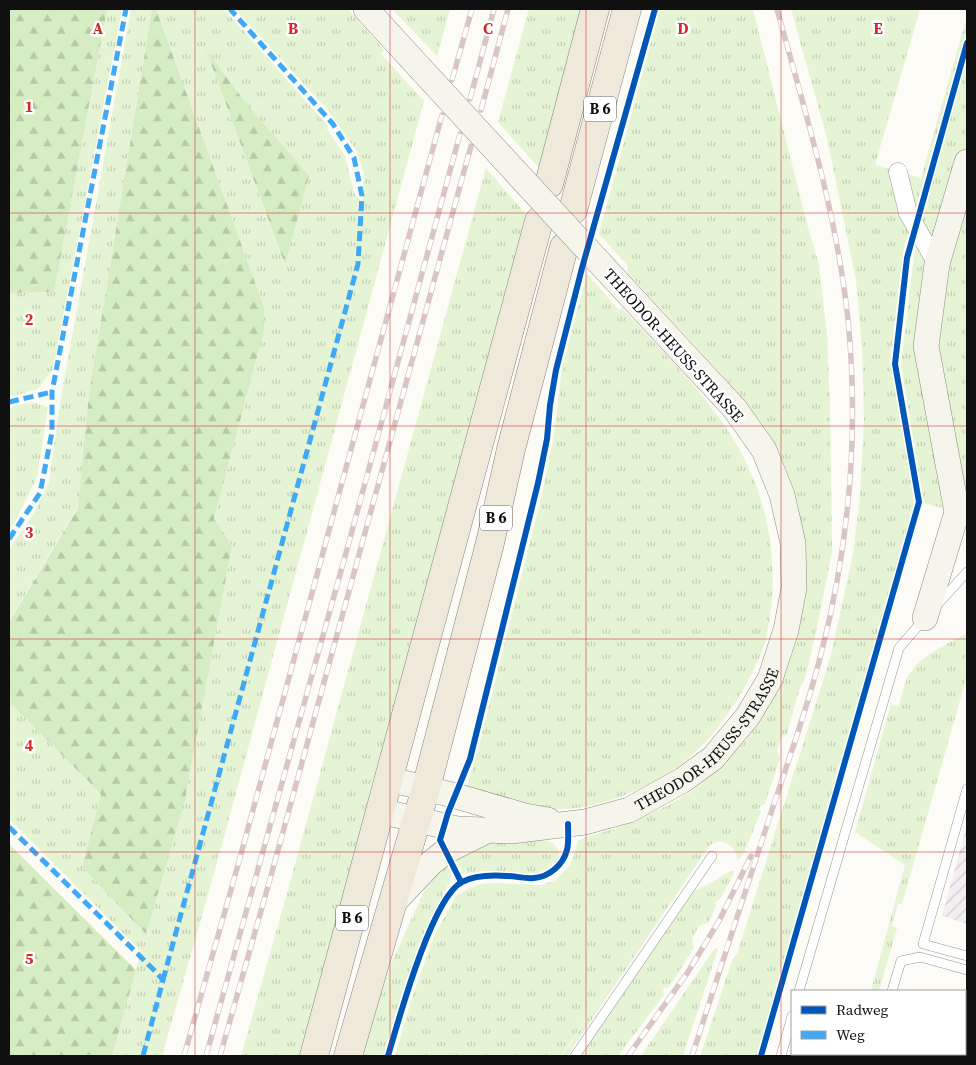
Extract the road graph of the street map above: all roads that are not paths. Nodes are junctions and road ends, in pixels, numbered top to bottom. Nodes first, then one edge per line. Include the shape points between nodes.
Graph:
1 (366, 9) edge
2 (595, 9) edge
3 (627, 9) edge
4 (967, 162) edge
5 (898, 172) dead end
6 (549, 184) dead end
7 (573, 210) dead end
8 (540, 221) dead end
9 (564, 247) dead end
10 (938, 264) junction
11 (967, 572) edge
12 (925, 618) junction
13 (389, 779) junction
14 (426, 788) junction
15 (967, 789) edge
16 (380, 811) junction
17 (417, 820) junction
18 (568, 824) junction
19 (488, 830) junction
20 (712, 856) dead end
21 (394, 902) junction
22 (967, 956) edge
23 (967, 970) edge
24 (800, 990) edge
25 (892, 990) edge
26 (791, 1020) edge
27 (314, 1056) edge
28 (348, 1056) edge
29 (575, 1056) edge
30 (781, 1056) edge

1 - 18 street, THEODOR-HEUSS-STRASSE, bridge via 735,409 764,450 782,495 793,543 794,588 786,630 770,679 748,716 713,758 683,780 629,810
2 - 6 main road, B 6
3 - 7 main road, B 6
4 - 10 street
5 - 10 street via 908,213
8 - 13 main road, B 6
9 - 14 main road, B 6
10 - 12 street via 926,346 956,512
11 - 12 lane
12 - 24 lane via 898,648
13 - 14 street, THEODOR-HEUSS-STRASSE
13 - 16 main road, B 6
14 - 17 main road, B 6
14 - 18 street, THEODOR-HEUSS-STRASSE via 525,816
15 - 22 lane via 923,944
16 - 17 street, THEODOR-HEUSS-STRASSE
16 - 27 main road, B 6
17 - 19 street, THEODOR-HEUSS-STRASSE via 457,829
17 - 21 main road, B 6
18 - 19 street, THEODOR-HEUSS-STRASSE via 511,832
19 - 21 street via 446,851
20 - 29 lane
21 - 28 main road, B 6
23 - 25 lane via 920,957 901,961
26 - 30 lane

